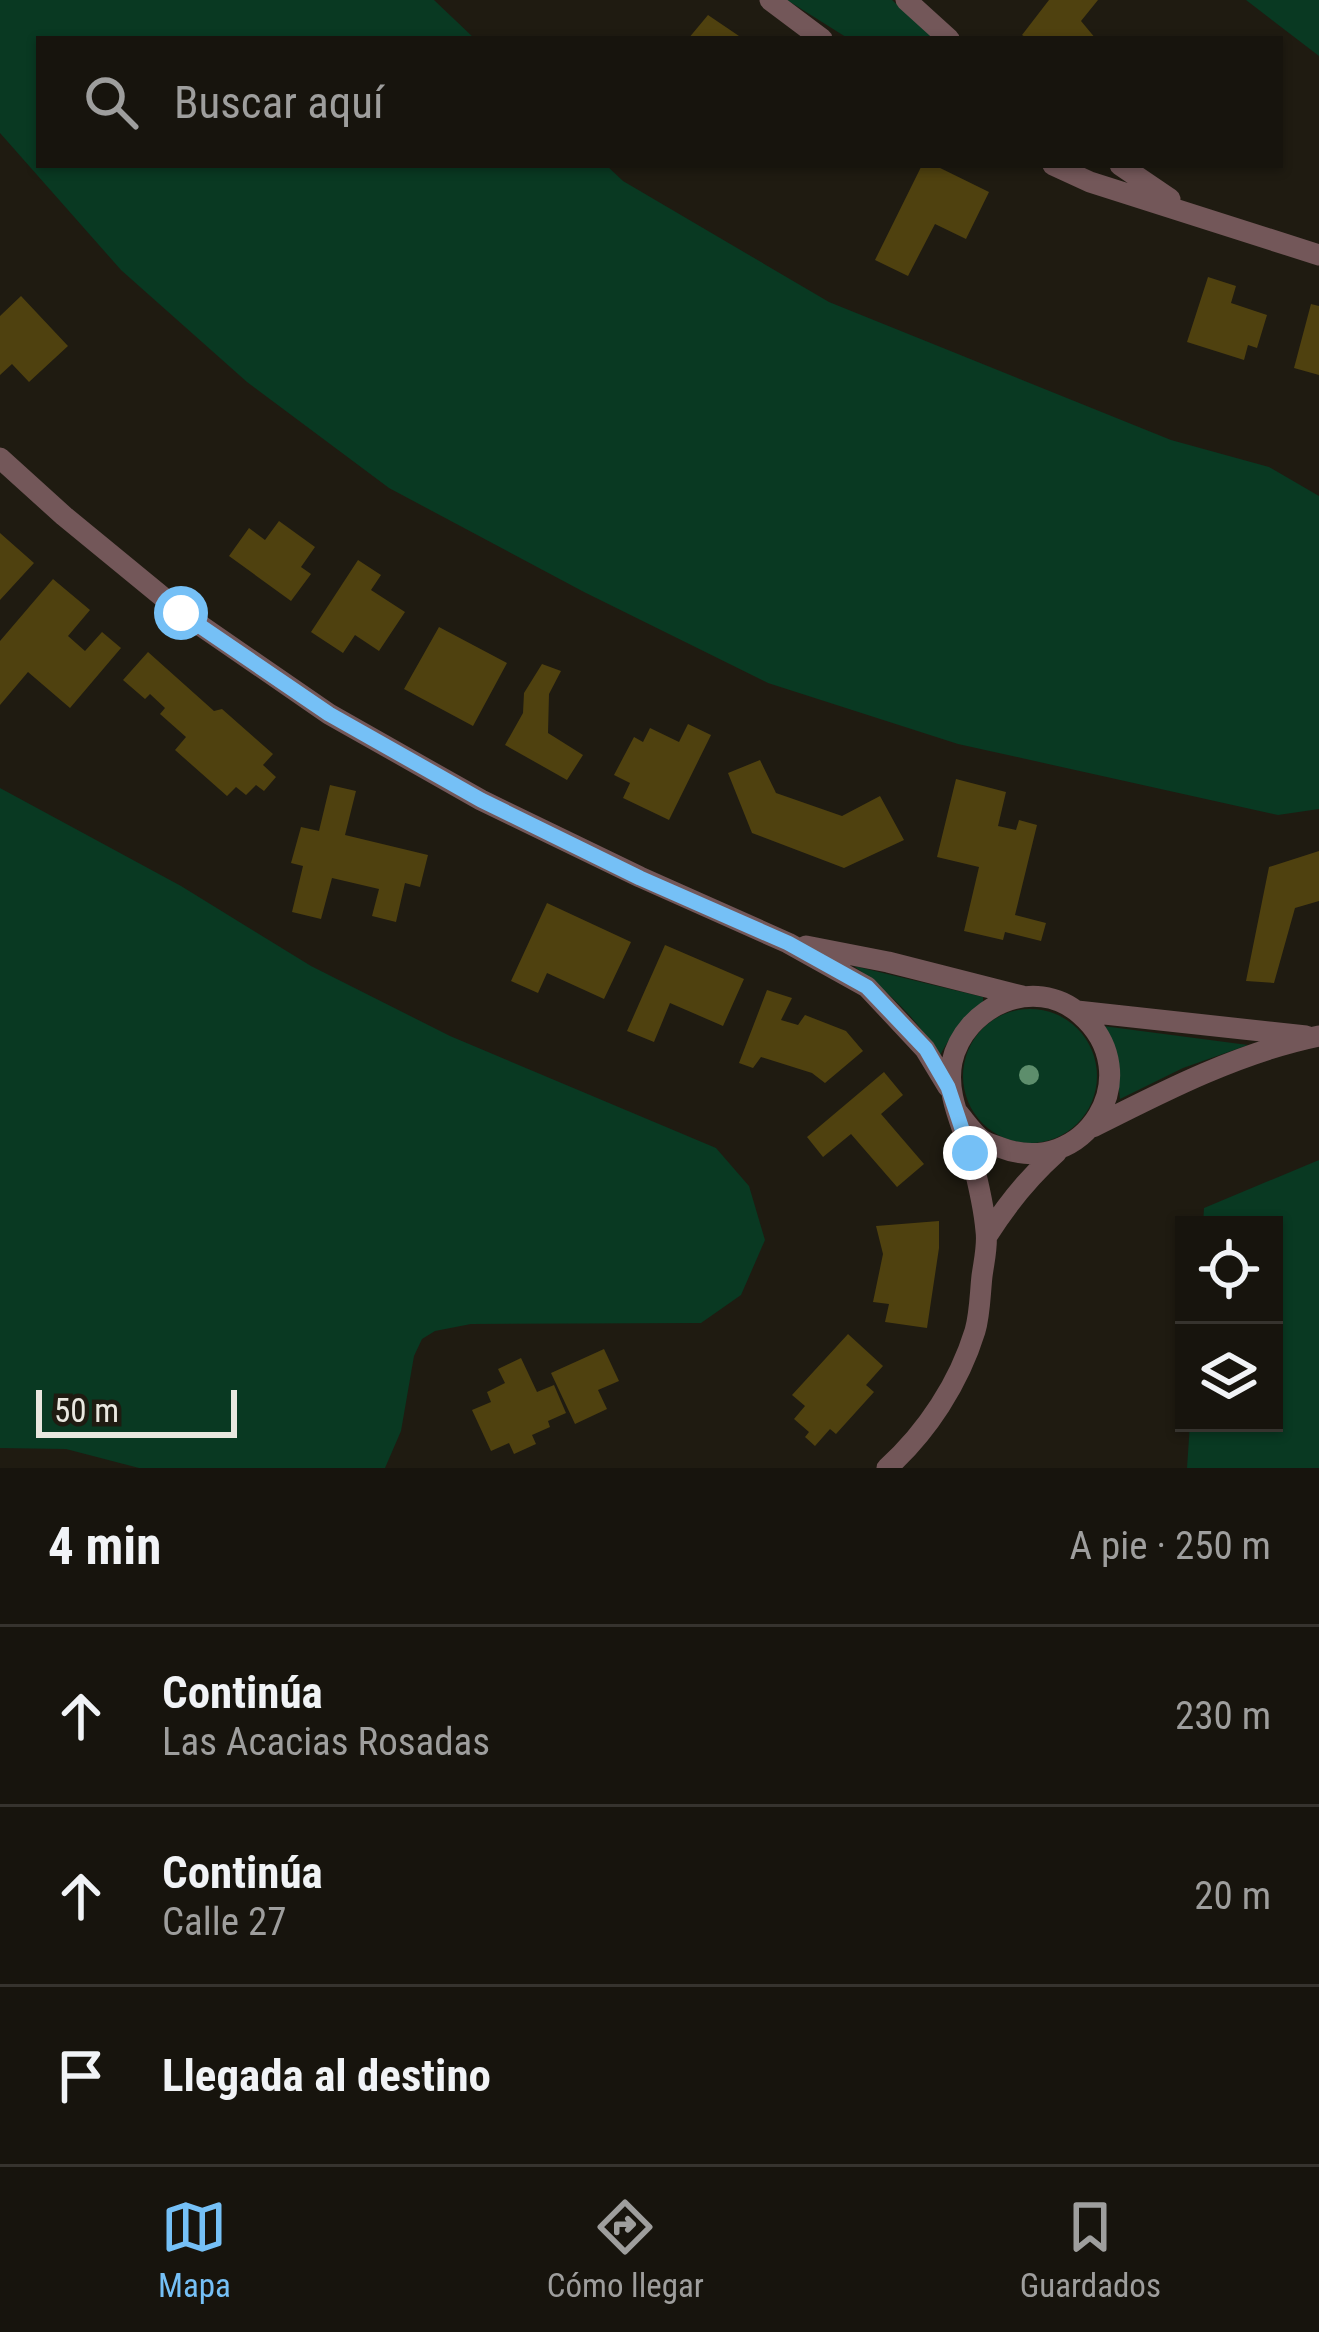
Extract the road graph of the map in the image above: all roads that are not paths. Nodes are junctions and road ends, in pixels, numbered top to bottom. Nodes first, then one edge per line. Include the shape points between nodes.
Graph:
1 (770, 0) edge
2 (906, 0) edge
3 (819, 36) edge
4 (946, 36) edge
5 (1060, 168) edge
6 (1124, 168) edge
7 (1191, 213) junction
8 (1319, 255) edge
9 (0, 458) edge
10 (788, 943) junction
11 (1024, 996) junction
12 (1077, 1011) junction
13 (1316, 1036) edge
14 (948, 1087) junction
15 (958, 1113) junction
16 (1092, 1127) junction
17 (1057, 1151) junction
18 (987, 1236) junction
19 (887, 1468) edge

1 - 3 street
2 - 4 street
5 - 7 street
6 - 7 street
7 - 8 street
9 - 10 street via 181,613 329,714 481,800
10 - 11 street
10 - 14 street via 867,987 926,1049
11 - 12 street
11 - 14 street via 1000,1002 970,1025
12 - 13 street
12 - 16 street via 1100,1035 1110,1066 1107,1098
13 - 16 street via 1156,1094
14 - 15 street
15 - 17 street via 983,1141 1019,1155
15 - 18 street
16 - 17 street
17 - 18 street
18 - 19 street via 975,1329 947,1395

